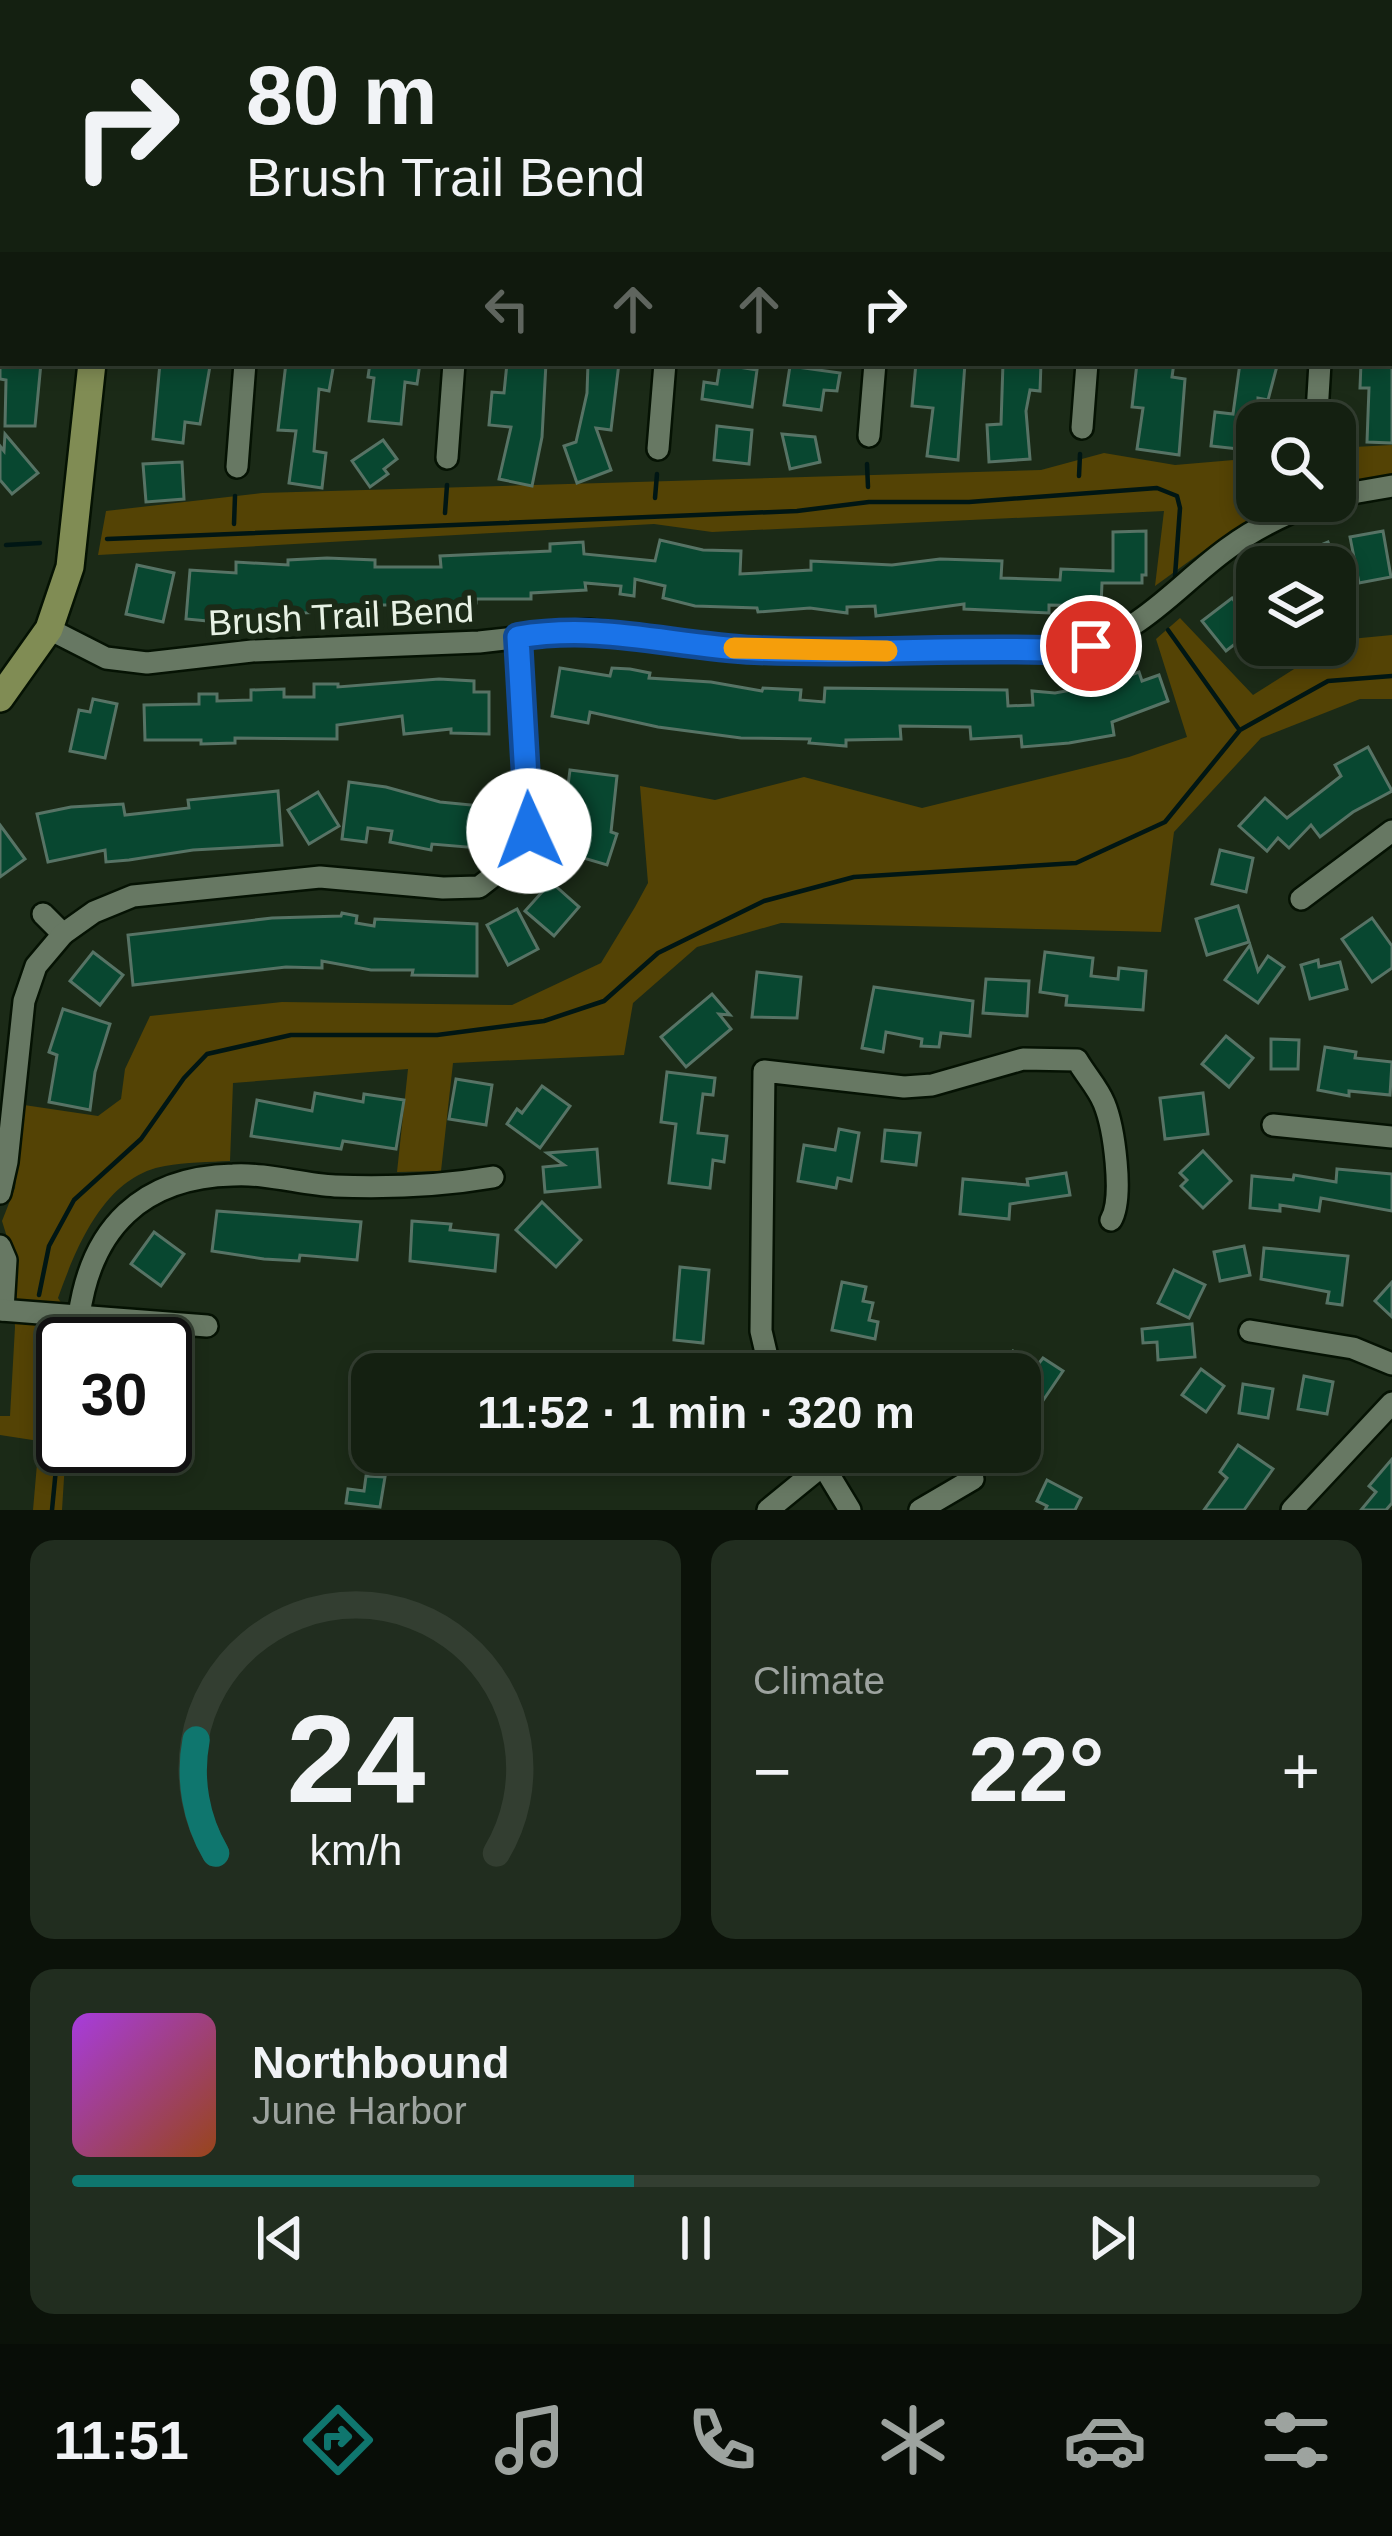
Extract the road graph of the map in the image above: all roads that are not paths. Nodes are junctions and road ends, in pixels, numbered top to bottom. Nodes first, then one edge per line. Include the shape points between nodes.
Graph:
1 (92, 366) edge
2 (245, 366) edge
3 (454, 366) edge
4 (665, 366) edge
5 (875, 366) edge
6 (1087, 366) edge
7 (1320, 366) edge
8 (1318, 402) edge
9 (1082, 428) dead end
10 (869, 436) dead end
11 (658, 449) dead end
12 (448, 458) dead end
13 (237, 467) dead end
14 (1392, 486) edge
15 (1356, 492) edge
16 (1273, 522) edge
17 (49, 628) junction
18 (518, 637) junction
19 (0, 698) edge
20 (1392, 831) edge
21 (1300, 899) dead end
22 (43, 914) dead end
23 (63, 934) junction
24 (1273, 1125) dead end
25 (1392, 1137) edge
26 (493, 1177) dead end
27 (0, 1193) edge
28 (1111, 1220) dead end
29 (0, 1246) edge
30 (2, 1310) edge
31 (79, 1316) junction
32 (207, 1326) dead end
33 (1250, 1330) dead end
34 (766, 1353) edge
35 (1392, 1364) edge
36 (1392, 1402) edge
37 (804, 1473) edge
38 (828, 1473) edge
39 (973, 1479) dead end
40 (768, 1510) edge
41 (850, 1510) edge
42 (920, 1510) edge
43 (1292, 1510) edge

1 - 17 main road via 76,535
2 - 13 street
3 - 12 street
4 - 11 street
5 - 10 street
6 - 9 street
7 - 8 street
14 - 15 street
16 - 18 street, Brush Trail Bend via 1191,576 1131,629 1091,646 789,651 587,630
17 - 18 street, Brush Trail Bend via 106,658 147,663
17 - 19 main road
18 - 23 street via 529,831 514,860 479,887 320,878 133,896
20 - 21 street
22 - 23 street
23 - 27 street via 36,966 24,1001
24 - 25 street
26 - 31 street via 340,1186 237,1174 158,1190 118,1221 91,1258
28 - 34 street via 1118,1184 1104,1104 1077,1060 1023,1059 904,1088 764,1071
29 - 30 street
30 - 31 street
31 - 32 street
33 - 35 street via 1353,1348
36 - 43 street
37 - 40 street
38 - 41 street
39 - 42 street

